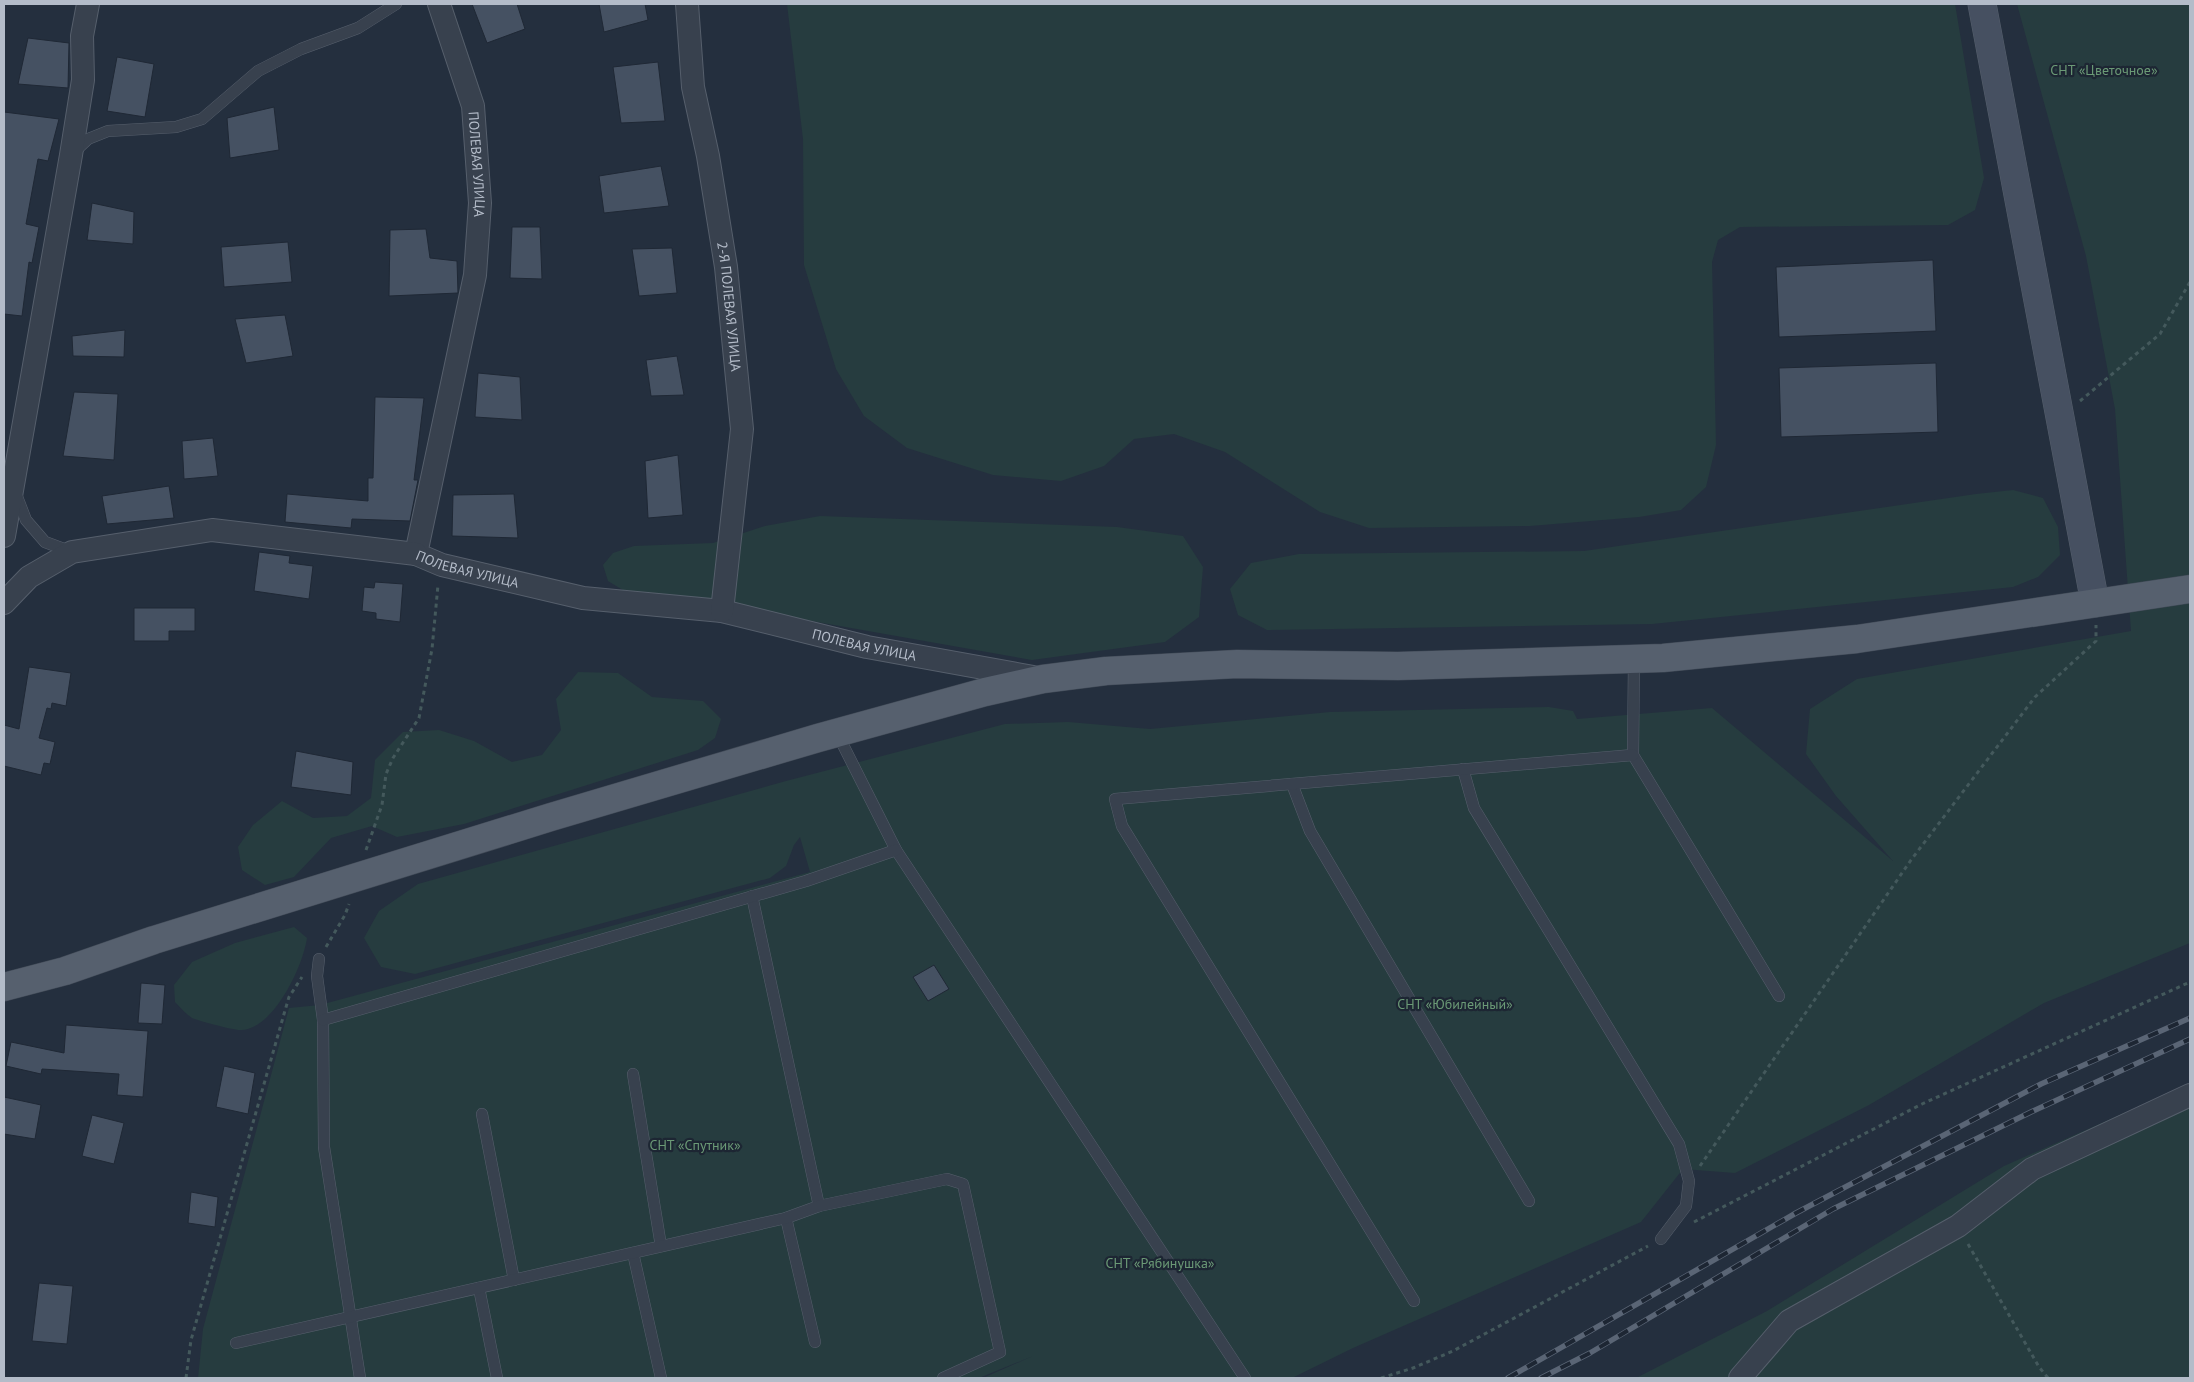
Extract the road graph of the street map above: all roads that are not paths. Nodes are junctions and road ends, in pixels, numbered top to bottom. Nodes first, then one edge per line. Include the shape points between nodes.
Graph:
1 (88, 4) edge
2 (396, 4) edge
3 (439, 4) edge
4 (687, 4) edge
5 (1982, 4) edge
6 (71, 155) junction
7 (12, 485) junction
8 (4, 536) edge
9 (72, 552) junction
10 (416, 554) junction
11 (2190, 589) edge
12 (4, 603) edge
13 (2095, 603) junction
14 (722, 612) junction
15 (1634, 659) junction
16 (1043, 678) junction
17 (837, 733) junction
18 (1633, 755) junction
19 (1463, 769) junction
20 (1292, 784) junction
21 (896, 850) junction
22 (752, 896) junction
23 (319, 959) road end
24 (4, 987) edge
25 (1779, 996) dead end
26 (323, 1020) junction
27 (633, 1074) dead end
28 (2190, 1095) edge
29 (482, 1114) dead end
30 (1529, 1201) dead end
31 (819, 1206) junction
32 (786, 1218) junction
33 (1661, 1239) road end
34 (661, 1246) junction
35 (633, 1253) junction
36 (514, 1280) junction
37 (479, 1288) junction
38 (1414, 1301) dead end
39 (351, 1317) junction
40 (815, 1342) dead end
41 (236, 1343) dead end
42 (360, 1378) edge
43 (497, 1378) edge
44 (660, 1378) edge
45 (943, 1378) edge
46 (1245, 1378) edge
47 (1740, 1378) edge

1 - 6 street via 82,36 82,80
2 - 6 lane via 358,28 301,49 258,71 202,119 176,127 108,131 88,139
3 - 10 street, ПОЛЕВАЯ УЛИЦА via 473,106 480,203 475,275
4 - 14 street, 2-Я ПОЛЕВАЯ УЛИЦА via 693,87 726,267 742,429
5 - 13 street
6 - 7 street
7 - 8 street
7 - 9 lane via 26,520 45,542
9 - 10 street via 212,530
9 - 12 street via 29,578
10 - 14 street, ПОЛЕВАЯ УЛИЦА via 442,564 583,598
11 - 13 main road
13 - 15 main road via 1857,639
14 - 16 street, ПОЛЕВАЯ УЛИЦА via 867,647
15 - 16 main road via 1398,666 1237,664
15 - 18 lane
16 - 17 main road
17 - 21 lane
17 - 24 main road via 358,876 65,971
18 - 19 lane
18 - 25 lane
19 - 20 lane
19 - 33 lane via 1474,808 1680,1144 1689,1181 1686,1206
20 - 30 lane via 1310,831
20 - 38 lane via 1115,799 1122,826
21 - 22 lane
21 - 46 lane
22 - 26 lane
22 - 31 lane
23 - 26 lane via 317,976
26 - 39 lane via 324,1147
27 - 34 lane
28 - 47 street via 2032,1169 1958,1226 1789,1321
29 - 36 lane
31 - 32 lane
31 - 45 lane via 947,1179 963,1184 1000,1352
32 - 34 lane
32 - 40 lane
34 - 35 lane
35 - 36 lane
35 - 44 lane
36 - 37 lane
37 - 39 lane
37 - 43 lane
39 - 41 lane
39 - 42 lane

